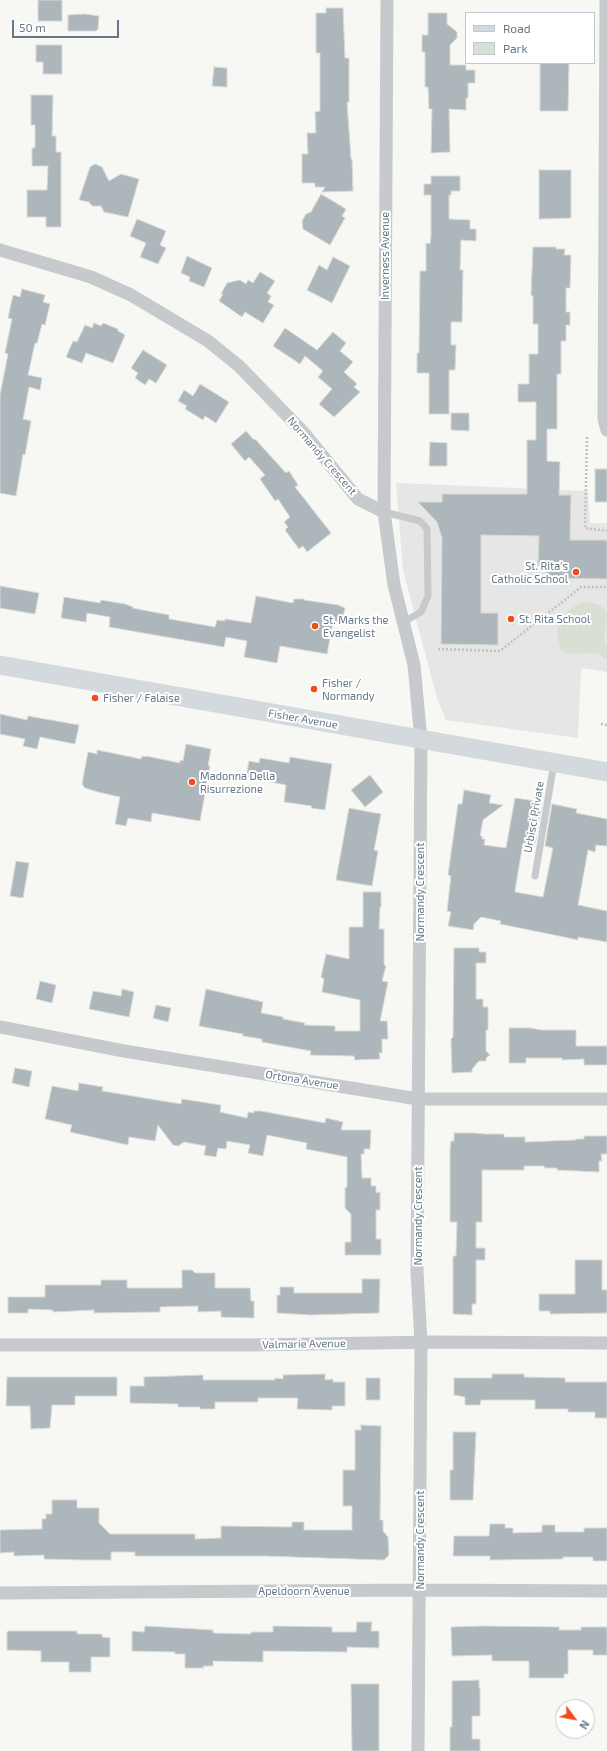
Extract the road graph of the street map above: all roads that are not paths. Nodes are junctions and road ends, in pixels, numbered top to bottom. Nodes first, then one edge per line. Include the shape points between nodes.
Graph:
1 (387, 0) edge
2 (606, 0) edge
3 (0, 250) edge
4 (606, 430) edge
5 (384, 512) junction
6 (404, 622) junction
7 (0, 665) edge
8 (421, 740) junction
9 (554, 763) junction
10 (607, 772) edge
11 (535, 876) dead end
12 (0, 1027) edge
13 (418, 1099) junction
14 (607, 1099) edge
15 (421, 1342) junction
16 (607, 1343) edge
17 (0, 1345) edge
18 (420, 1590) junction
19 (607, 1591) edge
20 (0, 1593) edge
21 (418, 1751) edge

1 - 5 street, Inverness Avenue
2 - 4 street
3 - 5 street, Normandy Crescent via 91,277 131,295 208,341 239,366 304,433 358,499
5 - 6 street, Normandy Crescent via 394,585
5 - 6 lane via 420,521 427,529 428,596 421,612
6 - 8 street, Normandy Crescent via 414,665
7 - 8 main road, Fisher Avenue
8 - 9 main road, Fisher Avenue
8 - 13 street, Normandy Crescent
9 - 10 main road, Fisher Avenue
9 - 11 lane, Urbisci Private
12 - 13 street, Ortona Avenue via 124,1051
13 - 14 street, Ortona Avenue
13 - 15 street, Normandy Crescent via 417,1271
15 - 16 street, Valmarie Avenue
15 - 17 street, Valmarie Avenue
15 - 18 street, Normandy Crescent
18 - 19 street, Apeldoorn Avenue
18 - 20 street, Apeldoorn Avenue
18 - 21 street, Normandy Crescent

